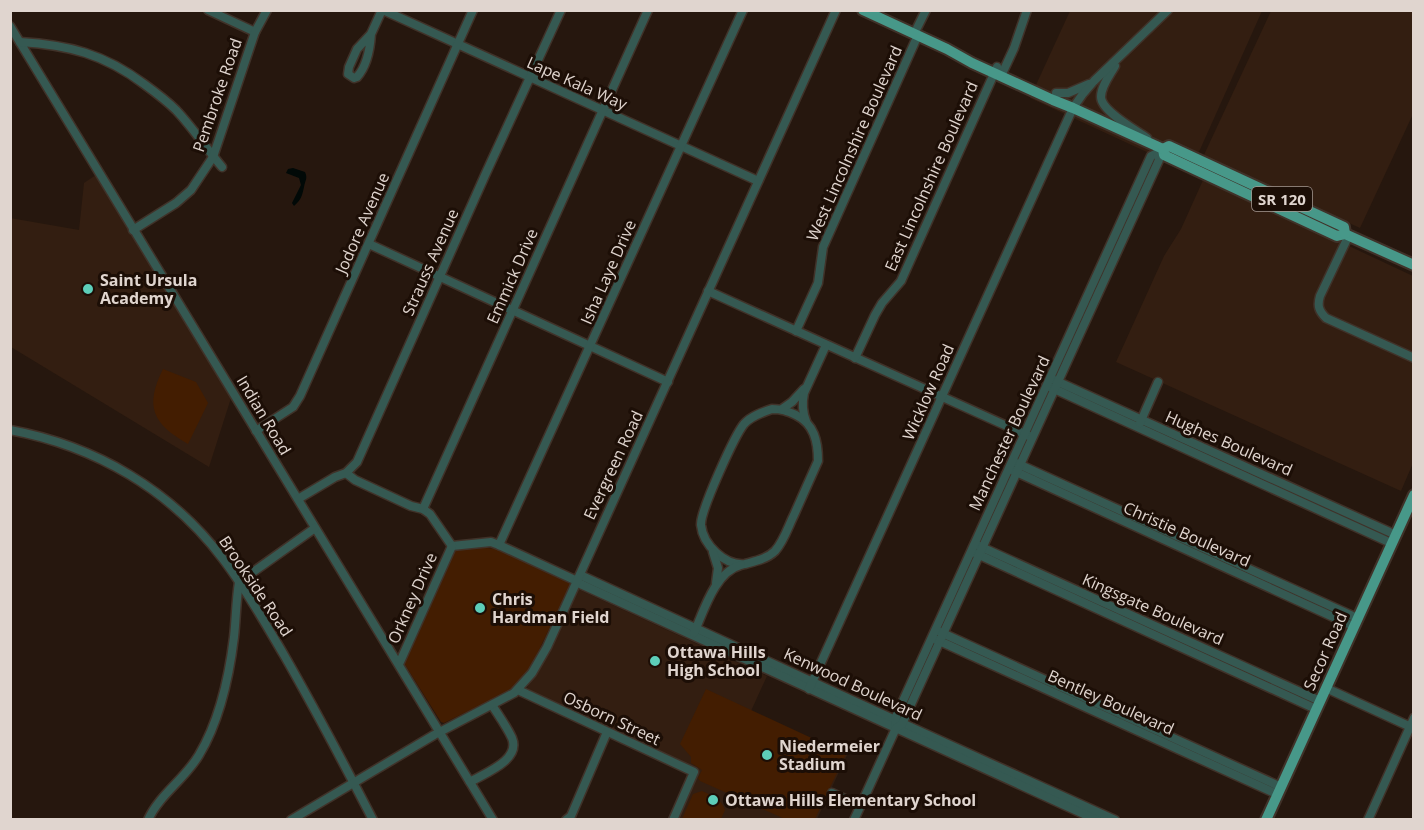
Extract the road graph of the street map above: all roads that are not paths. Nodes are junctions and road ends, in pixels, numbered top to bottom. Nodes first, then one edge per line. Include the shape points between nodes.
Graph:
1 (208, 10) edge
2 (267, 10) edge
3 (382, 10) edge
4 (473, 10) edge
5 (561, 10) edge
6 (648, 10) edge
7 (743, 10) edge
8 (836, 10) edge
9 (863, 10) edge
10 (926, 10) edge
11 (1027, 10) edge
12 (1168, 10) edge
13 (10, 26) edge
14 (255, 32) junction
15 (371, 34) junction
16 (916, 35) junction
17 (20, 42) junction
18 (458, 45) junction
19 (1118, 59) junction
20 (999, 71) junction
21 (530, 78) junction
22 (1094, 81) junction
23 (1056, 93) junction
24 (1073, 108) junction
25 (602, 110) junction
26 (681, 147) junction
27 (1160, 150) junction
28 (213, 157) junction
29 (222, 167) dead end
30 (1209, 176) junction
31 (758, 181) junction
32 (1259, 189) junction
33 (133, 230) junction
34 (1347, 234) junction
35 (369, 244) junction
36 (1413, 265) edge
37 (440, 277) junction
38 (708, 291) junction
39 (513, 310) junction
40 (796, 331) junction
41 (826, 345) junction
42 (590, 346) junction
43 (855, 358) junction
44 (1413, 358) edge
45 (668, 382) junction
46 (1158, 382) dead end
47 (1052, 384) junction
48 (806, 386) junction
49 (942, 397) junction
50 (782, 409) junction
51 (806, 421) junction
52 (1140, 424) junction
53 (10, 430) edge
54 (256, 431) junction
55 (1028, 436) junction
56 (1014, 467) junction
57 (346, 473) junction
58 (298, 499) junction
59 (1413, 500) edge
60 (423, 509) junction
61 (315, 528) junction
62 (1393, 539) junction
63 (499, 544) junction
64 (452, 546) junction
65 (712, 549) junction
66 (977, 549) junction
67 (744, 564) junction
68 (578, 579) junction
69 (239, 582) junction
70 (715, 586) junction
71 (1355, 622) junction
72 (694, 632) junction
73 (938, 636) junction
74 (399, 664) junction
75 (810, 685) junction
76 (1326, 688) junction
77 (518, 690) junction
78 (492, 705) junction
79 (1318, 705) junction
80 (898, 724) junction
81 (1412, 725) edge
82 (439, 732) junction
83 (607, 732) junction
84 (470, 782) junction
85 (354, 783) junction
86 (1279, 790) junction
87 (832, 793) dead end
88 (860, 806) junction
89 (148, 819) edge
90 (291, 819) edge
91 (373, 819) edge
92 (493, 819) edge
93 (566, 819) edge
94 (672, 819) edge
95 (854, 819) edge
96 (1096, 819) edge
97 (1115, 819) edge
98 (1266, 819) edge
99 (1368, 819) edge

1 - 14 street
2 - 14 street, Pembroke Road
3 - 15 street
3 - 18 street, Lape Kala Way
4 - 18 street, Jodore Avenue
5 - 21 street, Strauss Avenue
6 - 25 street, Emmick Drive
7 - 26 street, Isha Laye Drive
8 - 31 street, Evergreen Road
9 - 16 main road, SR 120
10 - 16 street, West Lincolnshire Boulevard
11 - 20 street, East Lincolnshire Boulevard via 1014,48
12 - 19 street
13 - 17 street, Indian Road
14 - 28 street, Pembroke Road
15 - 15 street via 355,54 348,71 354,78 368,55
16 - 20 main road, SR 120 via 975,57
16 - 40 street, West Lincolnshire Boulevard via 823,247 818,283
17 - 28 street via 85,52 123,69 162,96
17 - 33 street, Indian Road
18 - 21 street, Lape Kala Way
18 - 35 street, Jodore Avenue
19 - 22 street
19 - 27 street via 1102,91 1102,103
20 - 23 main road, SR 120
20 - 24 main road, SR 120
20 - 43 street, East Lincolnshire Boulevard via 901,282 882,303
21 - 25 street, Lape Kala Way
21 - 37 street, Strauss Avenue
22 - 23 street via 1081,89
22 - 24 street, Wicklow Road
23 - 24 main road, SR 120
24 - 27 main road, SR 120
24 - 49 street, Wicklow Road
25 - 26 street, Lape Kala Way
25 - 39 street, Emmick Drive
26 - 31 street, Lape Kala Way
26 - 42 street, Isha Laye Drive
27 - 30 main road
27 - 32 main road, SR 120 via 1169,146
27 - 47 street, Manchester Boulevard via 1159,160
28 - 29 street
28 - 33 street, Pembroke Road via 191,190
30 - 32 main road via 1214,172 1254,191
30 - 34 main road via 1337,236
31 - 38 street, Evergreen Road
32 - 34 main road, SR 120 via 1344,227
33 - 54 street, Indian Road
34 - 36 main road, SR 120
34 - 44 street via 1320,296 1320,311 1326,318
35 - 37 street
35 - 54 street, Jodore Avenue via 300,396 293,407
37 - 39 street
37 - 57 street, Strauss Avenue via 357,462
38 - 40 street
38 - 45 street, Evergreen Road
39 - 42 street
39 - 60 street, Emmick Drive
40 - 41 street
41 - 43 street
41 - 48 street
42 - 45 street
42 - 63 street, Isha Laye Drive
43 - 49 street
45 - 68 street, Evergreen Road
46 - 52 street
47 - 52 street, Hughes Boulevard
47 - 55 street, Manchester Boulevard
48 - 50 street
48 - 51 street
49 - 55 street
49 - 75 street, Wicklow Road
50 - 51 street
50 - 65 street via 753,417 737,435 702,516 701,524
51 - 67 street via 816,438 818,461 776,550
52 - 62 street, Hughes Boulevard
53 - 69 street, Brookside Road via 77,449 137,479 196,528
54 - 58 street, Indian Road
55 - 56 street, Manchester Boulevard
56 - 66 street, Manchester Boulevard
56 - 71 street, Christie Boulevard
57 - 58 street, Strauss Avenue
57 - 60 street
58 - 61 street, Indian Road
59 - 62 main road, Secor Road
60 - 64 street
61 - 69 street
61 - 74 street, Indian Road
62 - 71 main road, Secor Road
63 - 64 street
63 - 68 street, Kenwood Boulevard
64 - 74 street, Orkney Drive
65 - 67 street
65 - 70 street via 717,561
66 - 73 street, Manchester Boulevard
66 - 79 street, Kingsgate Boulevard
67 - 70 street via 727,571
68 - 72 street, Kenwood Boulevard
68 - 77 street, Evergreen Road via 539,663
69 - 85 street, Brookside Road
69 - 89 street via 228,673 214,724 187,773
70 - 72 street
71 - 76 main road, Secor Road
72 - 75 street, Kenwood Boulevard
73 - 80 street, Manchester Boulevard
73 - 86 street, Bentley Boulevard
74 - 82 street, Indian Road
75 - 80 street, Kenwood Boulevard
76 - 79 main road, Secor Road
76 - 81 street
77 - 78 street, Evergreen Road
77 - 83 street, Osborn Street
78 - 82 street, Evergreen Road
78 - 84 street via 512,738 513,752 507,760
79 - 86 main road, Secor Road
80 - 88 street, Manchester Boulevard
80 - 96 street, Kenwood Boulevard
80 - 97 street, Kenwood Boulevard
81 - 99 street
82 - 84 street, Indian Road
82 - 85 street, Evergreen Road
83 - 93 street
83 - 94 street, Osborn Street via 694,772
84 - 92 street, Indian Road
85 - 90 street, Evergreen Road
85 - 91 street, Brookside Road
86 - 98 main road, Secor Road
87 - 88 street
88 - 95 street, Manchester Boulevard

